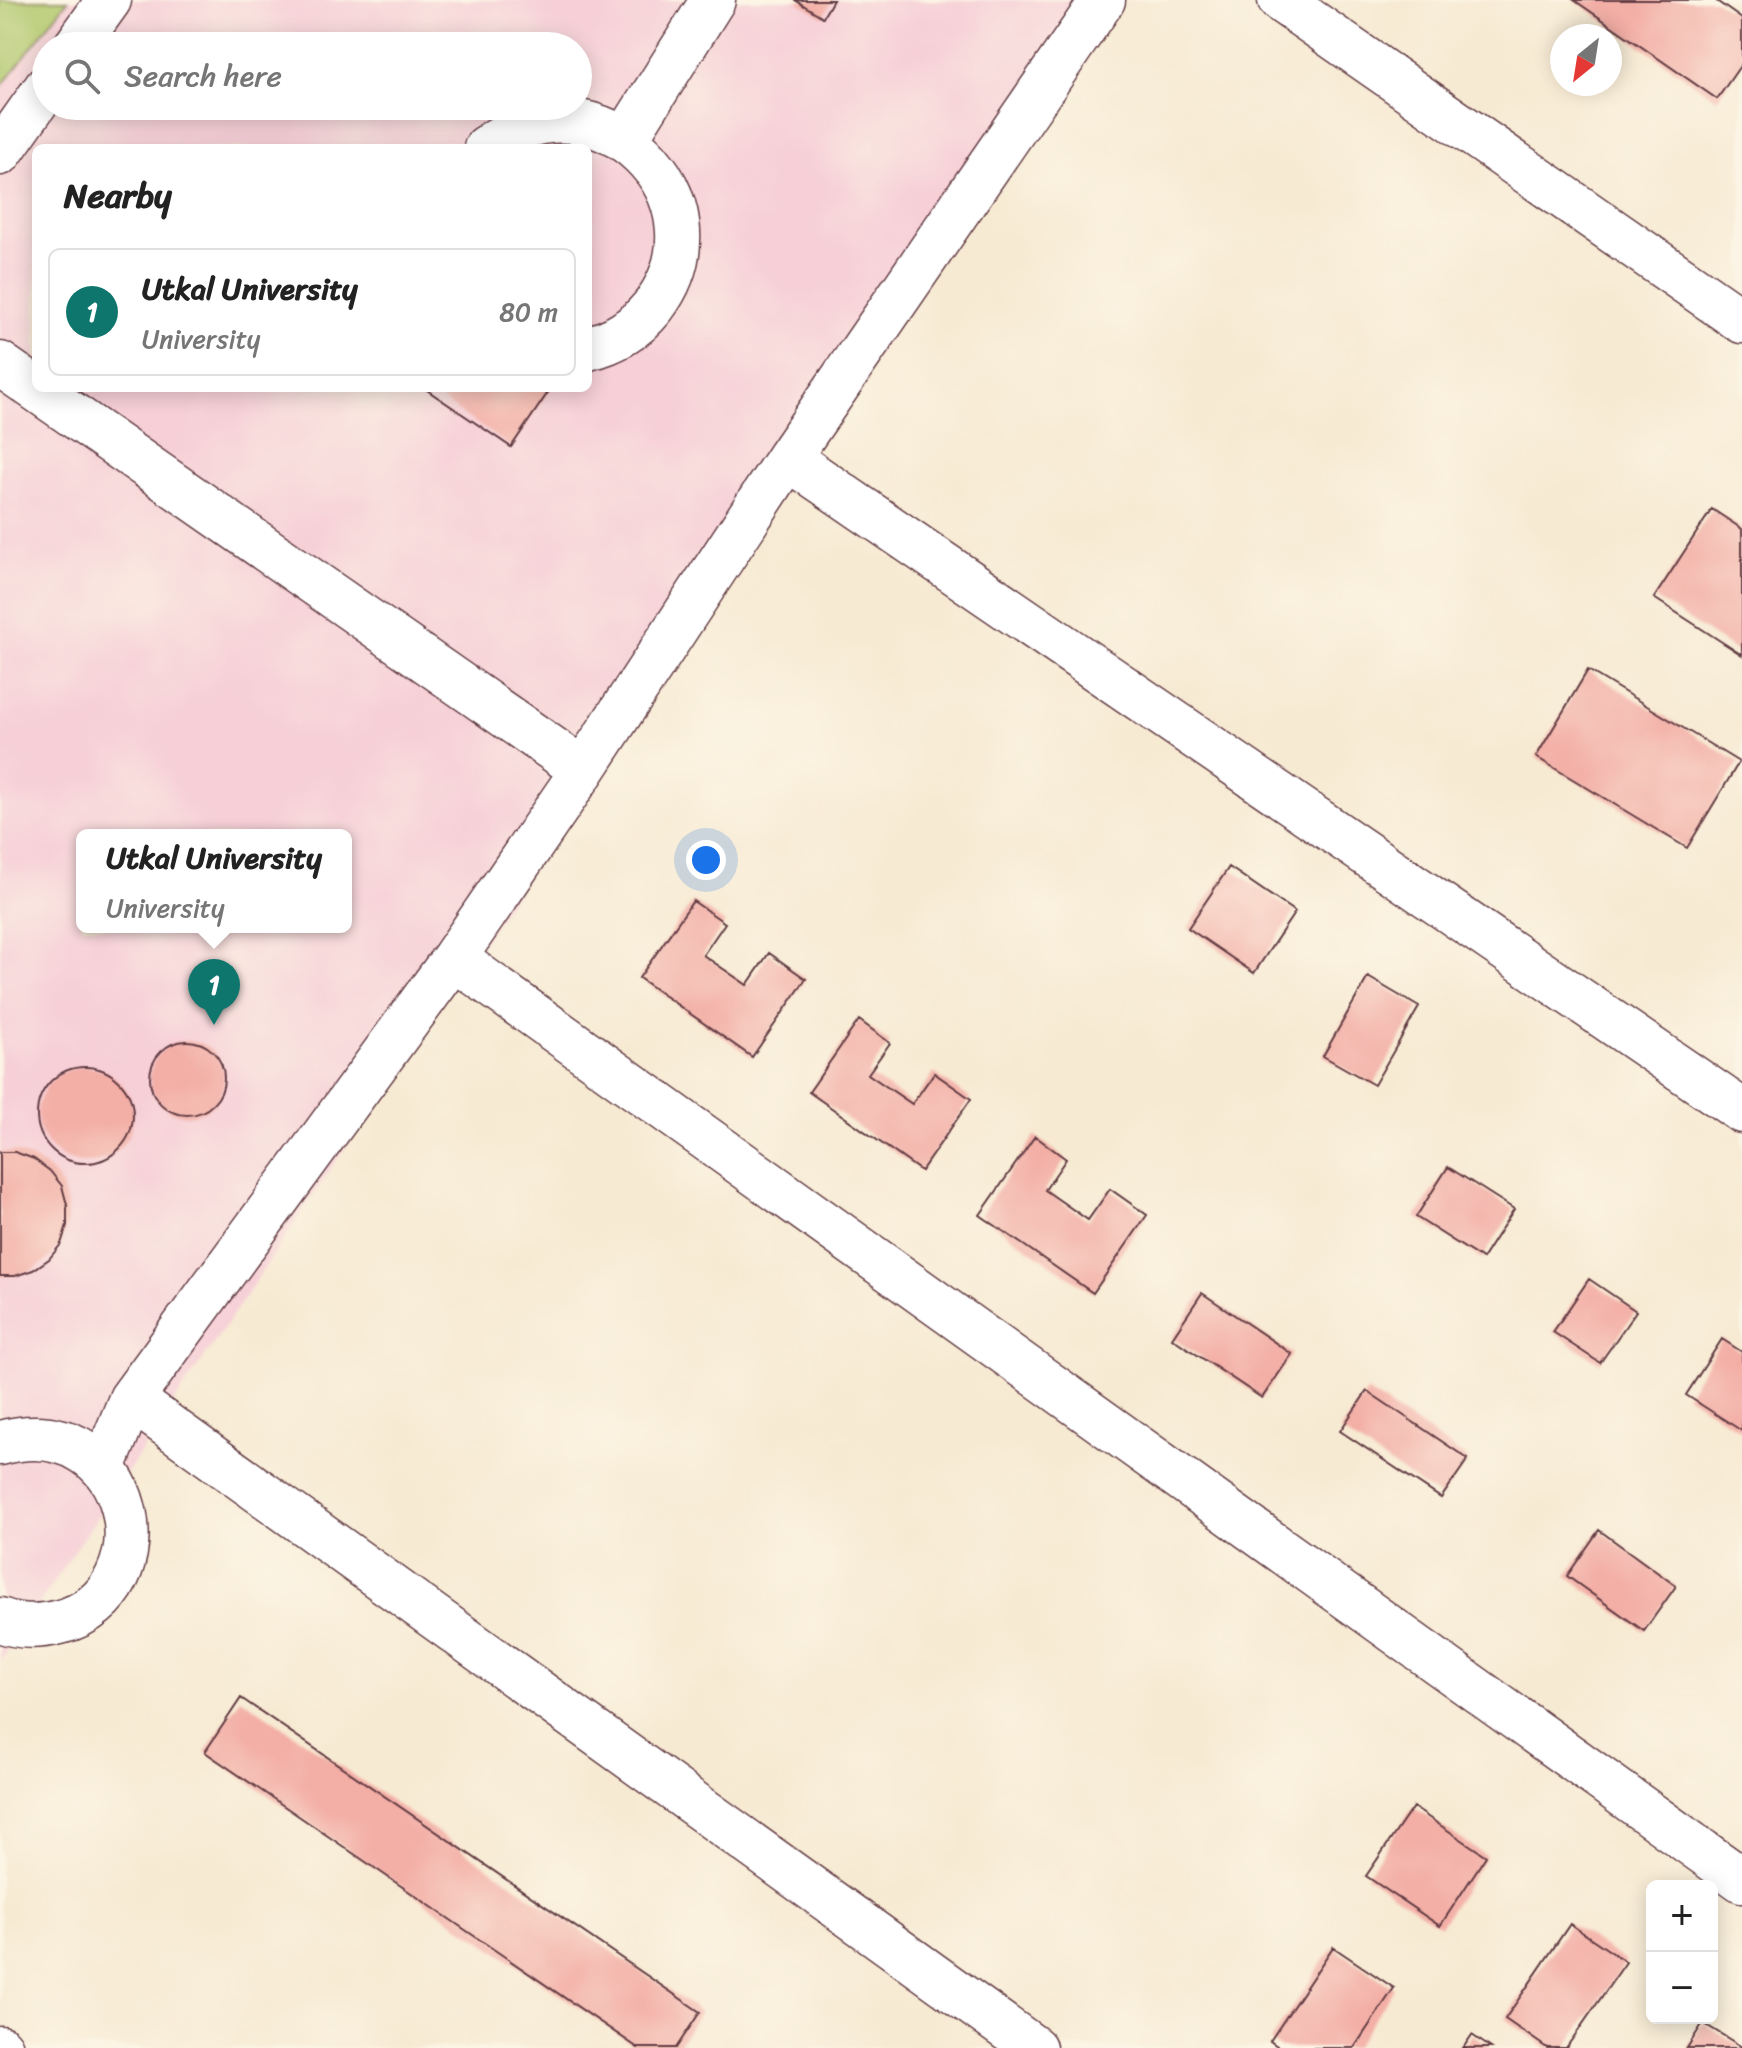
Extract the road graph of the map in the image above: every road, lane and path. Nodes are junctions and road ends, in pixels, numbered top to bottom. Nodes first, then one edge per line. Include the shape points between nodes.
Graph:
1 (109, 0) edge
2 (713, 0) edge
3 (1103, 0) edge
4 (1280, 0) edge
5 (86, 32) edge
6 (32, 108) edge
7 (574, 120) edge
8 (574, 120) edge
9 (625, 140) junction
10 (491, 144) edge
11 (0, 153) edge
12 (1742, 321) edge
13 (592, 347) edge
14 (0, 364) edge
15 (32, 386) edge
16 (40, 392) edge
17 (788, 458) junction
18 (583, 770) junction
19 (454, 958) junction
20 (1742, 1111) edge
21 (131, 1399) junction
22 (0, 1443) edge
23 (103, 1468) junction
24 (0, 1620) edge
25 (1742, 1880) edge
26 (1034, 2048) edge

1 - 5 lane
2 - 9 lane
3 - 17 lane
4 - 12 lane
6 - 11 lane
7 - 10 lane via 537,122
8 - 9 lane
9 - 13 lane via 642,152 664,183 676,218 676,255 665,291 640,323
14 - 15 lane
16 - 18 lane
17 - 18 lane
17 - 20 lane
18 - 19 lane
19 - 21 lane
19 - 25 lane
21 - 23 lane
21 - 26 lane
22 - 23 lane via 52,1438 80,1449
23 - 24 lane via 120,1493 128,1523 115,1581 95,1604 69,1620 40,1627

